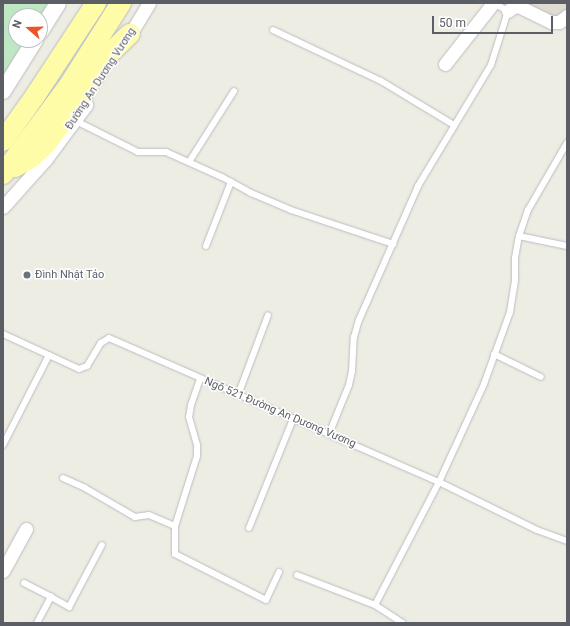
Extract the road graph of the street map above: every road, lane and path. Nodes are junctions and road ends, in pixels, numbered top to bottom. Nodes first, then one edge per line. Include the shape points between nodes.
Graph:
1 (58, 3) edge
2 (96, 3) edge
3 (121, 3) edge
4 (149, 3) edge
5 (493, 3) edge
6 (508, 11) junction
7 (567, 16) edge
8 (48, 19) edge
9 (273, 30) dead end
10 (130, 34) junction
11 (30, 48) edge
12 (445, 64) dead end
13 (3, 91) edge
14 (234, 91) dead end
15 (76, 121) junction
16 (454, 125) junction
17 (3, 141) edge
18 (567, 144) edge
19 (189, 162) junction
20 (3, 174) edge
21 (231, 182) junction
22 (3, 207) edge
23 (519, 236) junction
24 (392, 244) junction
25 (206, 246) dead end
26 (567, 246) edge
27 (268, 315) dead end
28 (3, 334) edge
29 (494, 354) junction
30 (49, 355) junction
31 (541, 377) dead end
32 (200, 379) junction
33 (238, 395) junction
34 (293, 419) junction
35 (329, 434) junction
36 (3, 445) edge
37 (62, 478) dead end
38 (439, 482) junction
39 (175, 526) junction
40 (249, 528) dead end
41 (26, 529) dead end
42 (567, 541) edge
43 (102, 545) dead end
44 (3, 571) edge
45 (279, 572) dead end
46 (297, 575) dead end
47 (24, 583) dead end
48 (50, 597) junction
49 (375, 605) junction
50 (37, 623) edge
51 (403, 623) edge

1 - 8 street
2 - 17 main road via 36,96
3 - 20 main road via 69,85
4 - 10 street, Đường An Dương Vương
5 - 6 lane
5 - 12 street
6 - 7 street via 518,6 552,22 559,22
6 - 16 lane via 491,65
9 - 16 lane via 381,82
10 - 15 street, Đường An Dương Vương
10 - 20 main road via 107,56 46,144 32,157
11 - 13 street
14 - 19 lane
15 - 19 lane via 138,152 166,152
15 - 22 street, Đường An Dương Vương
16 - 24 lane via 418,186
18 - 23 lane via 528,210
19 - 21 lane
21 - 24 lane via 292,210
21 - 25 lane
23 - 26 lane
23 - 29 lane via 510,312
24 - 35 lane via 359,320 354,337 349,385
27 - 33 lane
28 - 30 lane, Ngõ 521 Đường An Dương Vương
29 - 31 lane
29 - 38 lane via 484,384
30 - 32 lane, Ngõ 521 Đường An Dương Vương via 79,369 87,366 101,343 108,338
30 - 36 lane
32 - 33 lane, Ngõ 521 Đường An Dương Vương
32 - 39 lane via 189,417 197,445 197,456
33 - 34 lane, Ngõ 521 Đường An Dương Vương
34 - 35 lane, Ngõ 521 Đường An Dương Vương
34 - 40 lane
35 - 38 lane, Ngõ 521 Đường An Dương Vương
37 - 39 lane via 85,488 135,517 149,514
38 - 42 lane, Ngõ 521 Đường An Dương Vương via 512,519
38 - 49 lane
39 - 45 lane via 175,554 266,600
41 - 44 street
43 - 48 lane via 69,607
46 - 49 lane
47 - 48 lane
48 - 50 lane
49 - 51 lane

